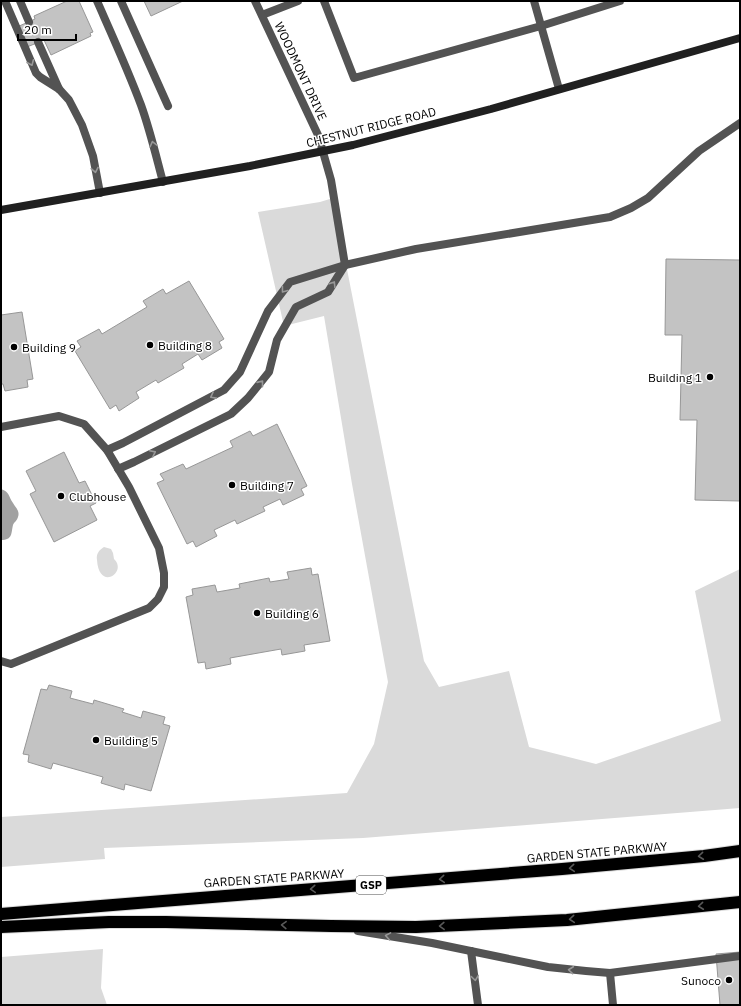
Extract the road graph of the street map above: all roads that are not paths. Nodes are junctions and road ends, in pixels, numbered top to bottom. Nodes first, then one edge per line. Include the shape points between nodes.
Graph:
1 (5, 1) edge
2 (20, 1) edge
3 (97, 1) edge
4 (121, 1) edge
5 (255, 1) edge
6 (298, 1) edge
7 (324, 1) edge
8 (534, 1) edge
9 (620, 1) edge
10 (262, 15) junction
11 (29, 22) dead end
12 (541, 26) junction
13 (740, 38) edge
14 (38, 42) dead end
15 (59, 89) junction
16 (559, 89) junction
17 (168, 106) dead end
18 (740, 123) edge
19 (323, 152) junction
20 (163, 182) junction
21 (100, 193) junction
22 (1, 210) edge
23 (345, 265) junction
24 (1, 427) edge
25 (107, 450) junction
26 (118, 469) junction
27 (1, 661) edge
28 (740, 851) edge
29 (740, 902) edge
30 (1, 914) edge
31 (331, 926) junction
32 (1, 927) edge
33 (471, 951) junction
34 (740, 956) edge
35 (610, 973) junction
36 (478, 1005) edge
37 (613, 1005) edge

1 -> 15 street via 36,73
2 - 11 street
20 -> 3 street via 142,106
4 - 17 street
5 - 10 street, WOODMONT DRIVE
6 - 10 street
7 - 12 street via 354,78
8 - 12 street
9 - 12 street
10 - 19 street, WOODMONT DRIVE via 318,135
12 - 16 street
13 - 16 main road, CHESTNUT RIDGE ROAD
14 - 15 street
15 -> 21 street via 69,100 82,126
16 - 19 main road, CHESTNUT RIDGE ROAD
18 - 23 street via 699,150 648,198 610,217 416,249
19 - 20 main road, CHESTNUT RIDGE ROAD
19 - 23 street, WOODMONT DRIVE via 331,180
20 - 21 main road, CHESTNUT RIDGE ROAD
21 - 22 main road, CHESTNUT RIDGE ROAD
23 -> 25 street via 290,282 268,311 240,372 224,390
26 -> 23 street via 231,414 269,372 277,340 296,307 328,292
24 - 25 street via 59,416 84,424
25 - 26 street
26 - 27 street via 159,548 164,587 158,599 149,608 11,664
28 -> 30 highway, GARDEN STATE PARKWAY / GSP via 562,869
29 -> 31 highway via 567,920 416,927
31 -> 32 highway via 109,922
33 -> 31 street
35 -> 33 street via 548,967
33 -> 36 street
34 - 35 street
35 - 37 street

